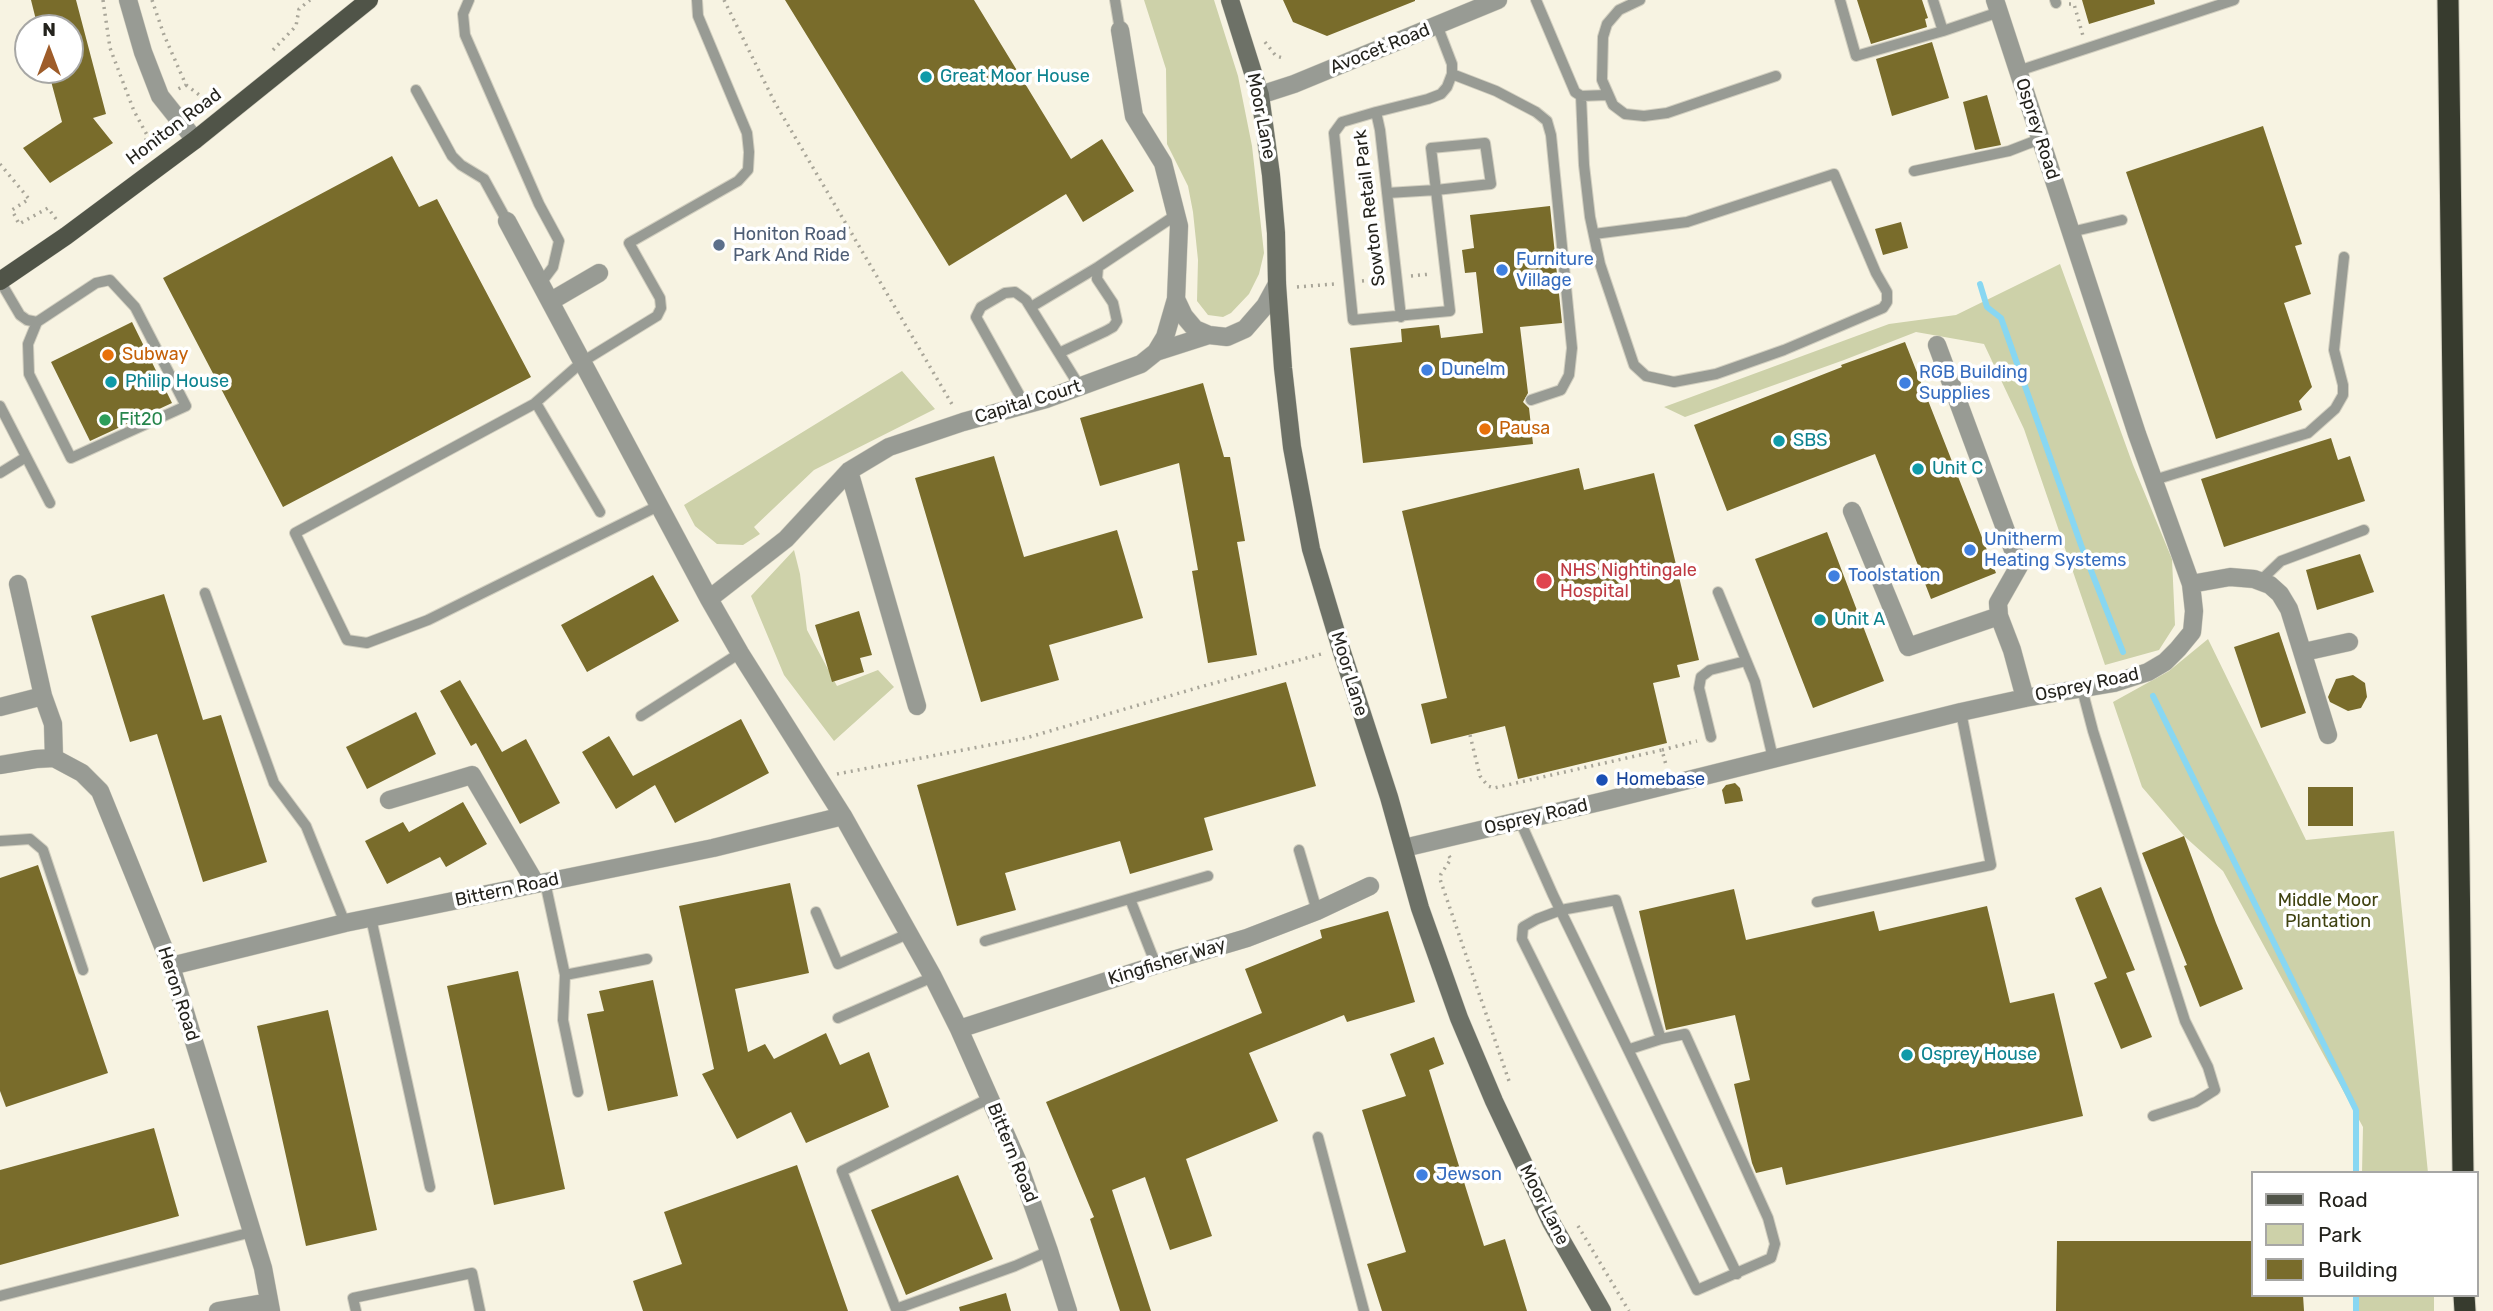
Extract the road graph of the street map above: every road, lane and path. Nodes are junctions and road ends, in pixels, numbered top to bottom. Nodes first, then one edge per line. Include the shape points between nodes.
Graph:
1 (103, 0) edge
2 (128, 0) edge
3 (310, 0) edge
4 (369, 0) edge
5 (469, 0) edge
6 (696, 0) edge
7 (724, 0) edge
8 (1115, 0) edge
9 (1230, 0) edge
10 (1536, 0) edge
11 (1640, 0) edge
12 (1840, 0) edge
13 (1933, 0) edge
14 (2234, 0) edge
15 (2446, 0) edge
16 (1491, 1) edge
17 (2056, 1) edge
18 (1997, 6) edge
19 (1437, 25) junction
20 (1120, 30) joint
21 (1944, 31) junction
22 (1262, 33) dead end
23 (2086, 49) junction
24 (268, 56) dead end
25 (1283, 58) dead end
26 (2018, 71) junction
27 (1452, 74) junction
28 (1776, 76) dead end
29 (186, 85) dead end
30 (228, 88) dead end
31 (416, 90) dead end
32 (1260, 95) junction
33 (1607, 95) junction
34 (1581, 96) junction
35 (1376, 112) junction
36 (2040, 139) junction
37 (195, 140) junction
38 (0, 164) edge
39 (127, 166) dead end
40 (1914, 171) dead end
41 (1436, 190) junction
42 (1387, 193) junction
43 (1176, 215) junction
44 (55, 218) dead end
45 (2122, 220) dead end
46 (508, 221) joint
47 (2071, 232) junction
48 (1594, 233) junction
49 (2344, 257) dead end
50 (1098, 267) junction
51 (599, 273) dead end
52 (0, 281) edge
53 (541, 283) junction
54 (1339, 283) dead end
55 (1277, 284) junction
56 (1297, 287) dead end
57 (1176, 299) junction
58 (551, 301) junction
59 (1031, 307) junction
60 (1401, 317) junction
61 (37, 322) junction
62 (1209, 335) junction
63 (1937, 345) dead end
64 (1156, 352) junction
65 (1059, 353) junction
66 (582, 362) junction
67 (1080, 387) junction
68 (1531, 400) dead end
69 (536, 402) junction
70 (1024, 405) junction
71 (2, 414) edge
72 (963, 422) junction
73 (26, 457) junction
74 (849, 471) junction
75 (0, 473) edge
76 (2154, 480) junction
77 (50, 503) dead end
78 (660, 505) junction
79 (1852, 511) dead end
80 (600, 512) dead end
81 (2364, 530) dead end
82 (2260, 580) junction
83 (18, 584) dead end
84 (2191, 584) junction
85 (1718, 592) dead end
86 (205, 593) dead end
87 (709, 598) junction
88 (1999, 615) junction
89 (2349, 642) dead end
90 (1341, 649) junction
91 (2304, 652) junction
92 (740, 653) junction
93 (1746, 661) junction
94 (2082, 689) junction
95 (43, 696) junction
96 (2025, 698) junction
97 (0, 706) edge
98 (917, 706) dead end
99 (1961, 712) junction
100 (641, 716) dead end
101 (1470, 735) dead end
102 (2328, 735) dead end
103 (1711, 737) joint
104 (1662, 750) junction
105 (54, 758) junction
106 (1773, 758) junction
107 (0, 765) edge
108 (818, 779) junction
109 (1671, 784) junction
110 (389, 800) dead end
111 (843, 816) junction
112 (1521, 821) junction
113 (0, 841) edge
114 (1404, 848) junction
115 (1299, 850) dead end
116 (1450, 856) dead end
117 (1208, 876) dead end
118 (540, 883) junction
119 (1370, 886) dead end
120 (1130, 899) junction
121 (1817, 902) dead end
122 (1561, 910) junction
123 (1317, 911) junction
124 (816, 912) dead end
125 (371, 918) junction
126 (345, 923) junction
127 (910, 933) junction
128 (985, 942) dead end
129 (648, 959) dead end
130 (1156, 965) junction
131 (171, 966) junction
132 (83, 970) dead end
133 (565, 975) junction
134 (933, 977) junction
135 (838, 1018) dead end
136 (960, 1029) junction
137 (1661, 1039) junction
138 (1630, 1049) junction
139 (1510, 1086) dead end
140 (578, 1092) dead end
141 (990, 1098) junction
142 (2153, 1116) dead end
143 (1318, 1137) dead end
144 (2463, 1171) edge
145 (430, 1187) dead end
146 (1573, 1219) dead end
147 (252, 1232) junction
148 (1049, 1251) junction
149 (1737, 1273) junction
150 (0, 1296) edge
151 (270, 1307) edge
152 (218, 1311) edge
153 (356, 1311) edge
154 (480, 1311) edge
155 (1068, 1311) edge
156 (1364, 1311) edge
157 (1602, 1311) edge
158 (1629, 1311) edge

1 - 39 path via 110,48 147,135 145,145
2 - 37 street via 160,96
3 - 24 path via 299,9 296,26
4 - 37 main road, Honiton Road
5 - 53 lane via 463,14 465,35 559,241 553,267
6 - 66 lane via 698,16 747,133 748,170 738,181 629,243 660,298 661,308 657,316
7 - 72 path via 775,103
8 - 20 lane
9 - 32 main road, Moor Lane
10 - 34 lane via 1575,92
11 - 33 lane via 1619,10 1607,24 1601,64
12 - 21 lane via 1856,56
13 - 21 lane
14 - 23 lane
15 - 144 highway
16 - 19 street, Avocet Road
17 - 23 path via 2074,4
18 - 21 lane
18 - 26 street, Osprey Road
19 - 27 lane
19 - 32 street, Avocet Road
20 - 43 street via 1134,116 1163,163
22 - 25 path via 1276,56
23 - 26 lane
26 - 36 street, Osprey Road
27 - 35 lane, Sowton Retail Park via 1441,94
27 - 68 lane via 1536,112 1547,121 1551,135 1572,348 1569,375 1561,390
28 - 33 lane via 1667,113 1644,116 1625,114
29 - 30 path via 202,97 218,96
31 - 46 lane via 452,156 484,179
32 - 55 main road, Moor Lane via 1272,187
33 - 34 lane
34 - 48 lane via 1584,165
35 - 42 lane, Sowton Retail Park
35 - 60 lane via 1342,122 1334,133 1353,320
36 - 40 lane via 2009,151
36 - 47 street, Osprey Road
37 - 52 main road, Honiton Road
38 - 44 path via 29,199 12,210 19,224 48,208
41 - 41 lane via 1431,148 1485,143 1491,184
41 - 42 lane
41 - 60 lane via 1450,311
42 - 60 lane, Sowton Retail Park
43 - 50 lane
43 - 57 street
45 - 47 lane
46 - 53 street, Bittern Road
47 - 76 street, Osprey Road
48 - 48 lane via 1634,365 1646,376 1674,382 1716,374 1784,350 1883,308 1887,302 1887,292 1833,174 1687,222
49 - 76 lane via 2334,350 2343,395 2335,409 2308,433
50 - 59 lane
50 - 65 lane via 1097,279 1113,303 1117,321
51 - 58 street
52 - 61 lane via 20,315
53 - 58 street, Bittern Road
54 - 56 path
55 - 62 street, Capital Court via 1245,329 1227,337
55 - 90 main road, Moor Lane via 1292,447 1311,549
57 - 62 street via 1195,329
57 - 64 street
58 - 66 street, Bittern Road
59 - 65 lane
59 - 70 lane via 1021,295 1004,293 981,307 976,317
61 - 61 lane via 96,283 110,280 135,307 186,406 71,458 29,374 28,344
62 - 64 street, Capital Court
63 - 88 street via 2019,566 1998,603
64 - 67 street, Capital Court via 1141,364
65 - 67 lane
66 - 69 lane
66 - 78 street, Bittern Road
67 - 70 street, Capital Court
69 - 78 lane via 295,533 346,640 366,643 428,620
69 - 80 lane
70 - 72 street, Capital Court
71 - 73 lane
72 - 74 street, Capital Court via 889,447
73 - 75 lane
73 - 77 lane
74 - 87 street, Capital Court via 786,539
74 - 98 street
76 - 84 street, Osprey Road
78 - 87 street, Bittern Road
79 - 88 street via 1908,647
81 - 82 lane via 2281,561
82 - 84 street via 2230,577
82 - 91 street via 2285,602
83 - 95 street
84 - 94 street, Osprey Road via 2192,632 2179,649 2147,672
85 - 93 lane
86 - 126 lane via 274,783 306,826
87 - 92 street, Bittern Road
88 - 96 street
89 - 91 street
90 - 108 path via 1027,738
90 - 114 main road, Moor Lane
91 - 102 street
92 - 100 lane
92 - 108 street, Bittern Road
93 - 103 lane via 1710,670 1701,677 1699,688
93 - 106 lane
94 - 96 street, Osprey Road
94 - 142 lane via 2185,1021 2215,1090 2196,1102
95 - 97 street
95 - 105 street via 53,724
96 - 99 street, Osprey Road
99 - 106 street, Osprey Road
99 - 121 lane via 1991,865
101 - 104 path via 1480,776 1494,788
103 - 104 path
104 - 109 path
105 - 107 street
105 - 131 street, Heron Road via 82,773 100,791
106 - 109 street, Osprey Road
108 - 111 street, Bittern Road
109 - 112 street, Osprey Road
110 - 118 street via 472,775
111 - 118 street, Bittern Road
111 - 127 street, Bittern Road
112 - 114 street, Osprey Road
112 - 122 lane
113 - 132 lane via 30,839 43,850
114 - 157 main road, Moor Lane via 1433,948 1494,1101 1551,1222
115 - 123 lane
116 - 139 path via 1440,879
117 - 120 lane
118 - 125 street, Bittern Road
118 - 133 lane
119 - 123 street, Kingfisher Way
120 - 128 lane
120 - 130 lane
122 - 137 lane via 1616,900
122 - 138 lane
122 - 149 lane via 1523,926 1522,939 1697,1290
123 - 130 street, Kingfisher Way
124 - 127 lane via 838,964
125 - 126 street, Bittern Road
125 - 145 lane
126 - 131 street, Bittern Road
127 - 134 street, Bittern Road
129 - 133 lane
130 - 136 street, Kingfisher Way
131 - 147 street, Heron Road
133 - 140 lane via 563,1020
134 - 135 lane
134 - 136 street, Bittern Road
136 - 141 street, Bittern Road
137 - 138 lane
137 - 149 lane via 1685,1034 1768,1218 1775,1244 1771,1258
138 - 149 lane
141 - 148 street, Bittern Road
141 - 148 lane via 842,1171 896,1309
143 - 156 lane
146 - 158 path
147 - 150 lane
147 - 151 street, Heron Road
148 - 155 street, Bittern Road
151 - 152 street
153 - 154 lane via 353,1298 472,1273

